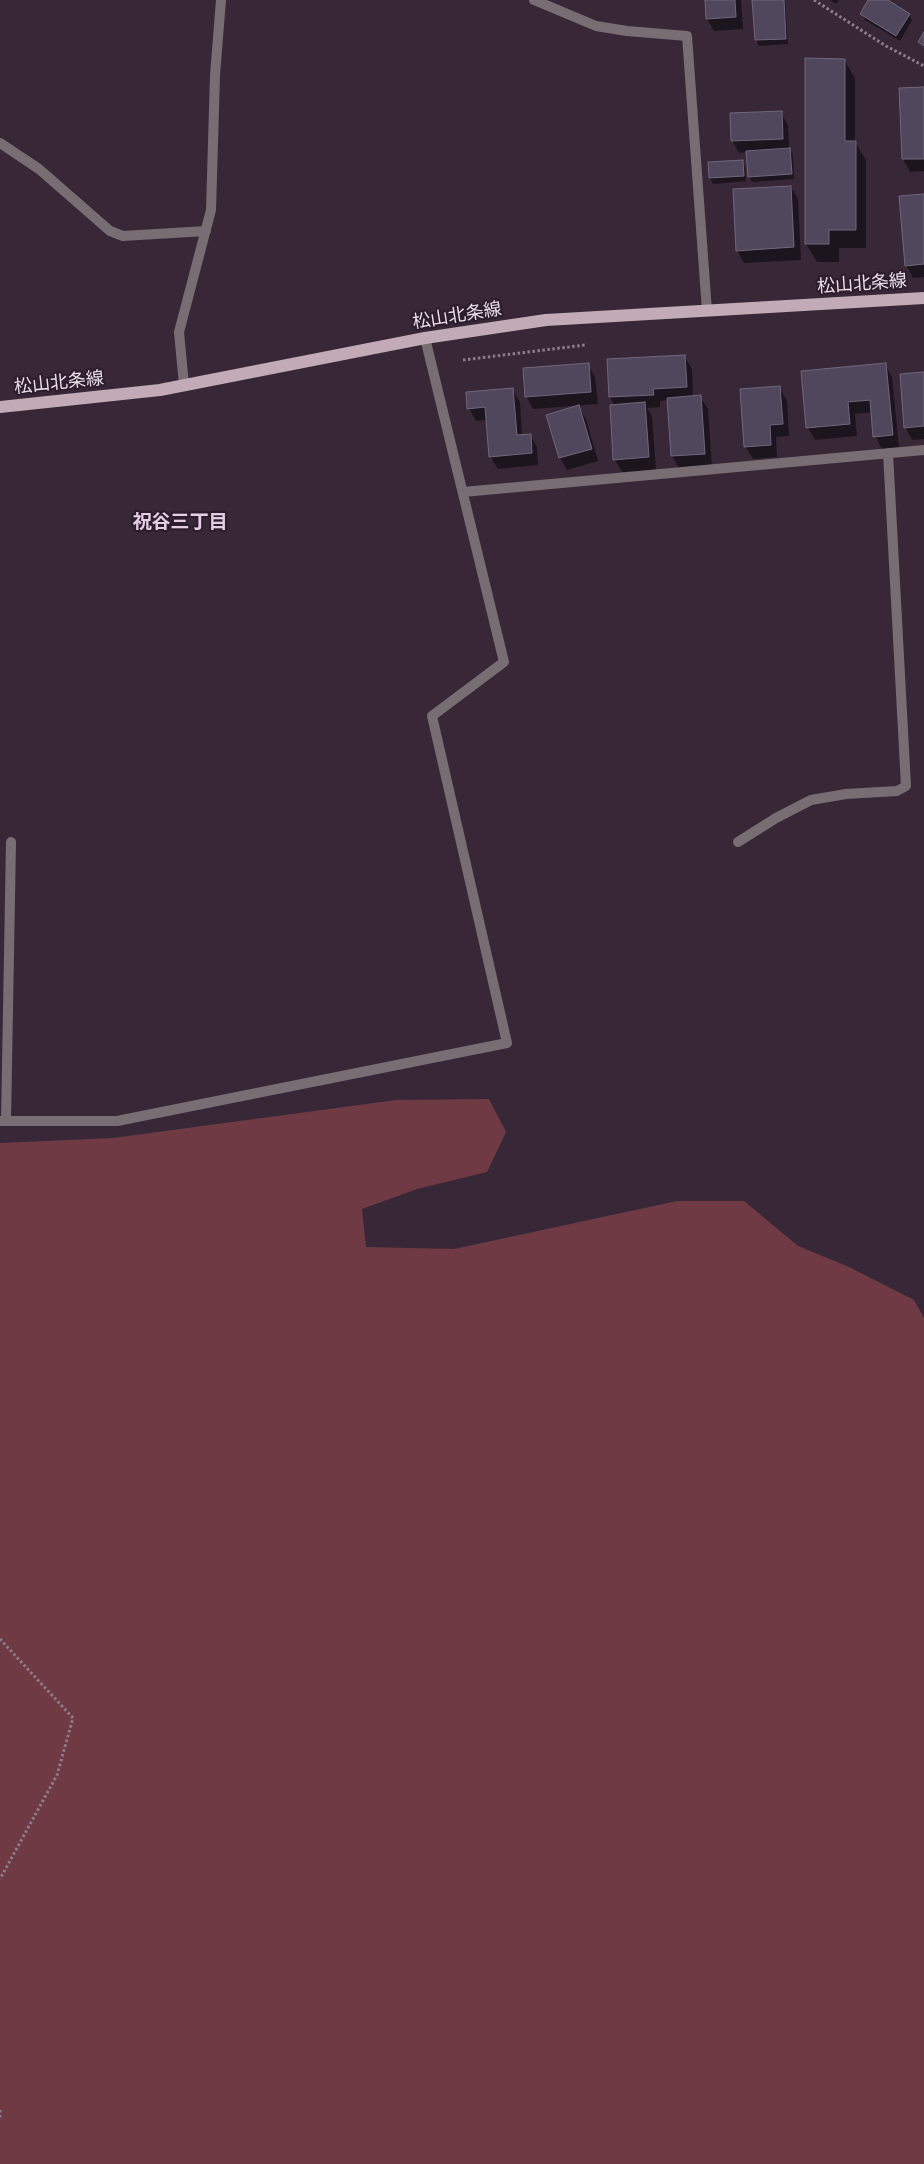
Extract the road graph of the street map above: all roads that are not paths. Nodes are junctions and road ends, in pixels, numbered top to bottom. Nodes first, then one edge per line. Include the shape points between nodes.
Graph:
1 (221, 0) edge
2 (534, 0) edge
3 (0, 143) edge
4 (206, 231) junction
5 (924, 298) edge
6 (707, 311) junction
7 (425, 338) junction
8 (184, 385) junction
9 (0, 407) edge
10 (924, 450) edge
11 (888, 453) junction
12 (463, 492) junction
13 (11, 842) dead end
14 (738, 842) dead end
15 (3, 1121) edge

1 - 4 street via 211,210
2 - 6 street via 596,26 687,36
3 - 4 street via 39,169 110,231 123,236
4 - 8 street via 179,332
5 - 6 main road, 松山北条線
6 - 7 main road, 松山北条線 via 546,320
7 - 8 main road, 松山北条線
7 - 12 street
8 - 9 main road, 松山北条線
10 - 11 street
11 - 12 street
11 - 14 street via 906,786 897,791 812,800
12 - 15 street via 504,662 432,716 508,1043 117,1121
13 - 15 street

